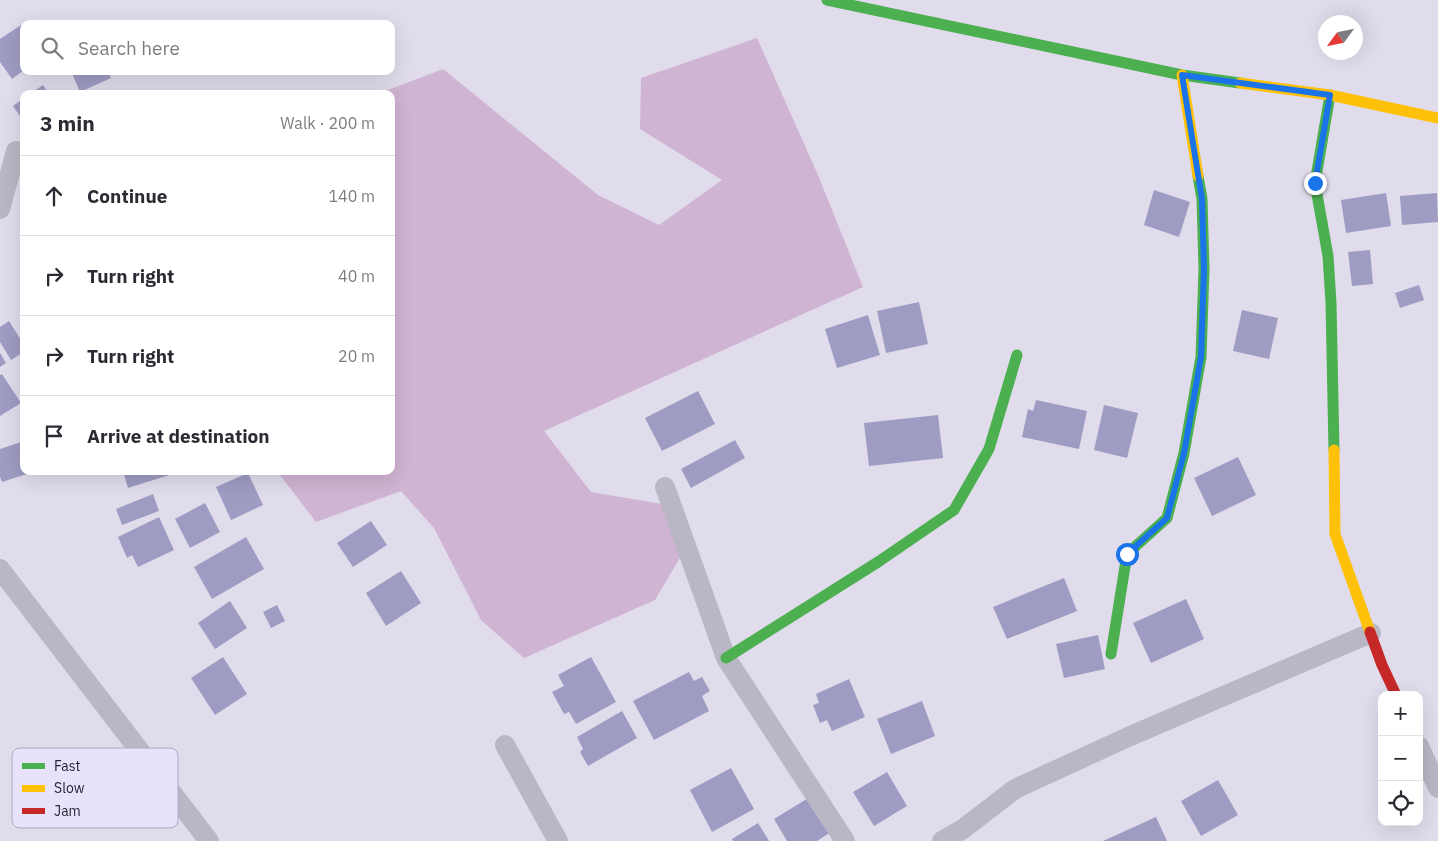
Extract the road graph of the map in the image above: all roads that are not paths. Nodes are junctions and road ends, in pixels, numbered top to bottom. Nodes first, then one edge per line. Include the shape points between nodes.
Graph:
1 (828, 0) edge
2 (1182, 75) junction
3 (1330, 95) junction
4 (1438, 118) edge
5 (16, 151) dead end
6 (0, 209) edge
7 (1017, 355) dead end
8 (665, 487) dead end
9 (0, 569) edge
10 (1371, 633) junction
11 (1111, 654) dead end
12 (726, 658) junction
13 (1394, 691) edge
14 (505, 745) dead end
15 (138, 748) edge
16 (1423, 755) edge
17 (1438, 788) edge
18 (178, 801) edge
19 (209, 841) edge
20 (558, 841) edge
21 (845, 841) edge
22 (942, 841) edge

1 - 2 street
2 - 3 street
2 - 11 street via 1202,199 1201,357 1184,453 1167,518 1127,554
3 - 4 street
3 - 10 street via 1315,183 1328,256 1331,303 1335,534
5 - 6 street
7 - 12 street via 990,449 954,510
8 - 12 street
9 - 15 street
10 - 13 street
10 - 22 street via 1015,789 963,830
12 - 21 street
14 - 20 street
16 - 17 street
18 - 19 street

